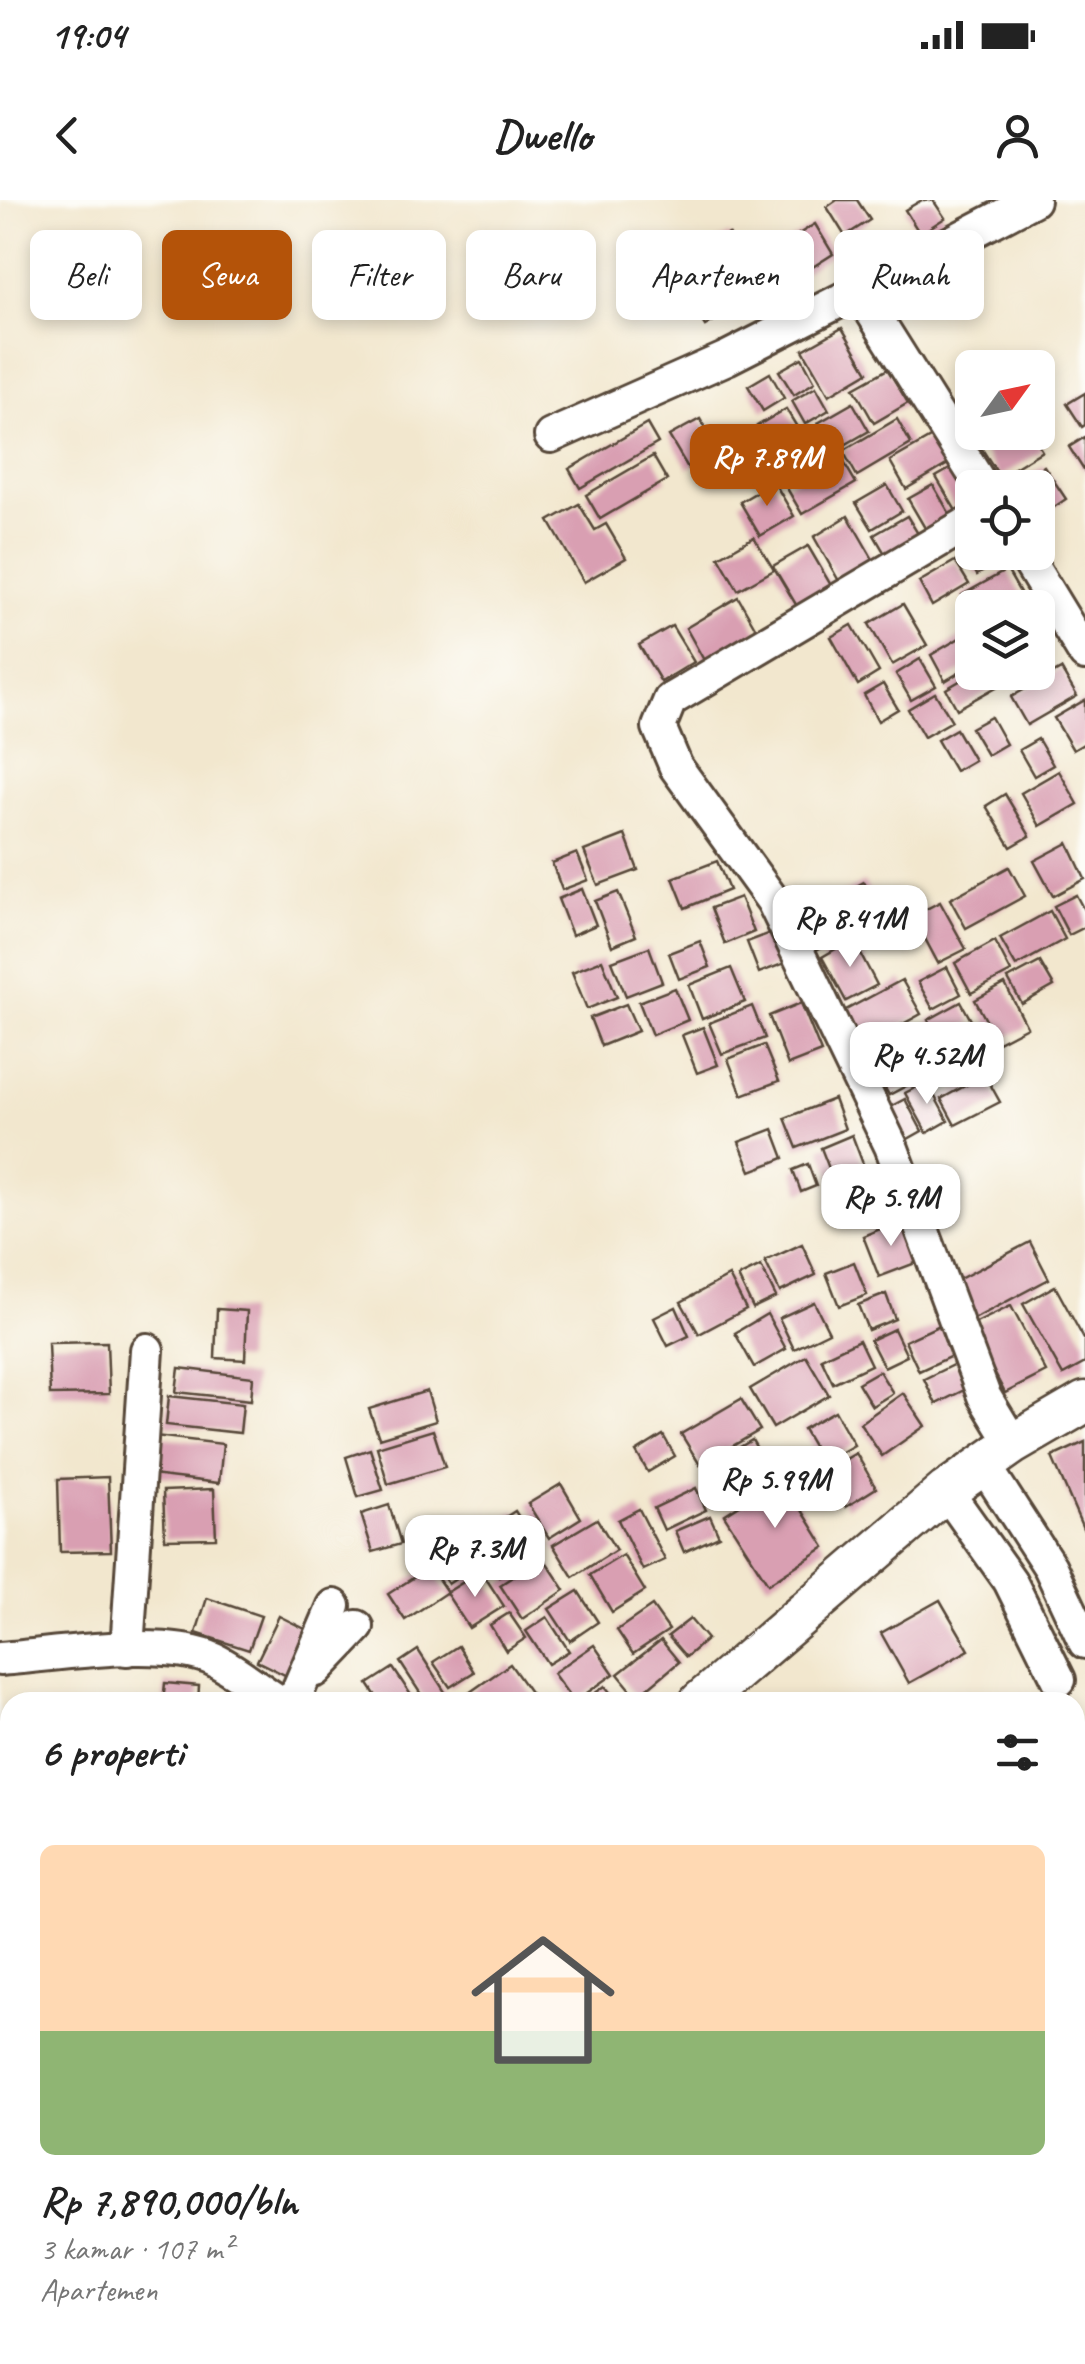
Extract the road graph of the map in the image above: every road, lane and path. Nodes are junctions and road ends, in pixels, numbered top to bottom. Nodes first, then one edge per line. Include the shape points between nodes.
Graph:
1 (1033, 200) edge
2 (975, 230) edge
3 (834, 303) edge
4 (879, 320) edge
5 (551, 436) dead end
6 (972, 470) edge
7 (955, 530) edge
8 (1034, 570) edge
9 (1085, 654) edge
10 (148, 1350) dead end
11 (1085, 1402) edge
12 (998, 1454) junction
13 (946, 1491) junction
14 (345, 1617) dead end
15 (1085, 1642) edge
16 (126, 1649) junction
17 (0, 1659) edge
18 (1059, 1680) dead end
19 (278, 1692) edge
20 (294, 1692) edge
21 (712, 1692) edge

1 - 2 street
3 - 5 street
4 - 6 street
7 - 12 street via 670,700 659,727 676,767 773,901 891,1146 984,1396
8 - 9 street
10 - 16 street
11 - 12 main road
12 - 13 main road
12 - 15 street
13 - 18 street via 1010,1581
13 - 21 main road
14 - 20 street
16 - 17 street
16 - 19 street via 213,1659

